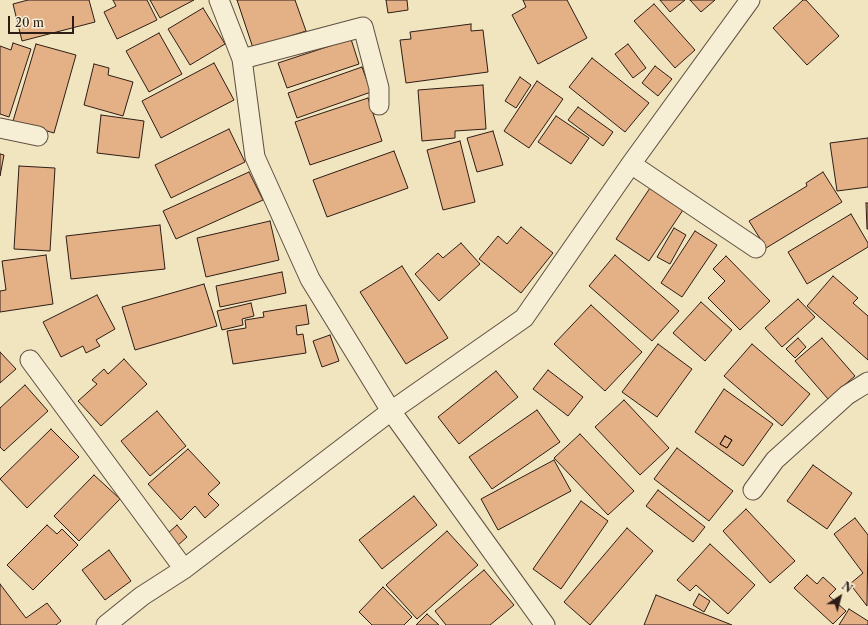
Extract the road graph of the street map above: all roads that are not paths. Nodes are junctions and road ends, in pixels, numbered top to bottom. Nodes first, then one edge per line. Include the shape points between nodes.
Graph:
1 (219, 0) edge
2 (750, 0) edge
3 (242, 59) junction
4 (379, 105) dead end
5 (0, 128) edge
6 (38, 136) dead end
7 (631, 164) junction
8 (756, 248) dead end
9 (30, 360) dead end
10 (868, 382) edge
11 (391, 411) junction
12 (753, 490) dead end
13 (184, 569) junction
14 (106, 625) edge
15 (545, 625) edge

1 - 3 street
2 - 7 street
3 - 4 street via 363,27 379,88
3 - 11 street via 255,158 310,278
5 - 6 street
7 - 8 street
7 - 11 street via 524,318
9 - 13 street
10 - 12 street via 847,395 775,460
11 - 13 street
11 - 15 street
13 - 14 street via 142,596

